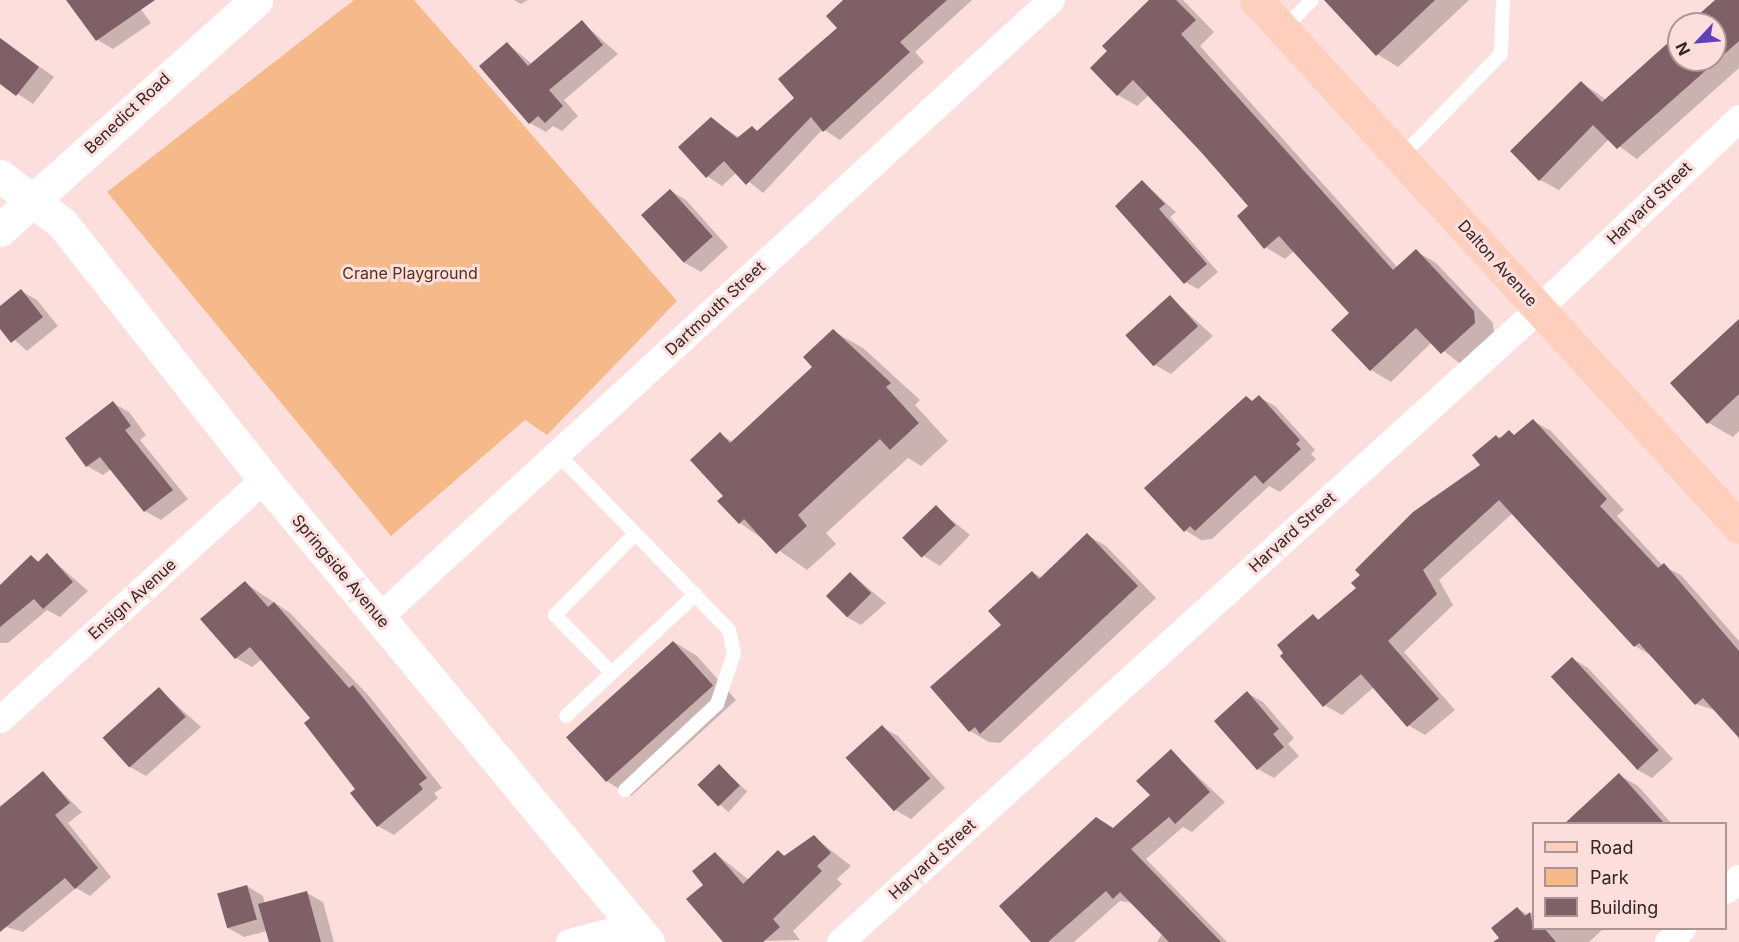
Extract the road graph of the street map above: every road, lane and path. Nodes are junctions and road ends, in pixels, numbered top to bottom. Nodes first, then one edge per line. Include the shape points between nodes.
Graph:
1 (256, 0) edge
2 (1051, 0) edge
3 (1256, 0) edge
4 (1312, 0) edge
5 (1503, 0) edge
6 (1283, 29) junction
7 (1739, 118) edge
8 (1402, 156) junction
9 (0, 176) edge
10 (35, 199) junction
11 (0, 230) edge
12 (1538, 309) junction
13 (557, 453) junction
14 (264, 479) junction
15 (1739, 527) edge
16 (635, 534) junction
17 (695, 595) junction
18 (379, 617) junction
19 (612, 673) junction
20 (566, 716) dead end
21 (0, 719) edge
22 (625, 790) dead end
23 (1739, 878) edge
24 (1727, 888) edge
25 (1681, 930) edge
26 (641, 934) edge
27 (569, 942) edge
28 (840, 942) edge
29 (1668, 942) edge

1 - 10 street, Benedict Road
2 - 13 street, Dartmouth Street
3 - 6 main road, Dalton Avenue
4 - 6 lane
5 - 8 lane via 1501,54
6 - 8 main road, Dalton Avenue
7 - 12 street, Harvard Street
8 - 12 main road, Dalton Avenue
9 - 10 street, Springside Avenue
10 - 11 street, Benedict Road
10 - 14 street, Springside Avenue via 62,224
12 - 15 main road, Dalton Avenue
12 - 28 street, Harvard Street
13 - 16 lane
13 - 18 street, Dartmouth Street
14 - 18 street, Springside Avenue
14 - 21 street, Ensign Avenue
16 - 17 lane
16 - 19 lane via 555,615
17 - 19 lane
17 - 22 lane via 729,630 734,653 727,682 717,704
18 - 26 street, Springside Avenue
19 - 20 lane
23 - 24 street
25 - 29 street
26 - 27 street

